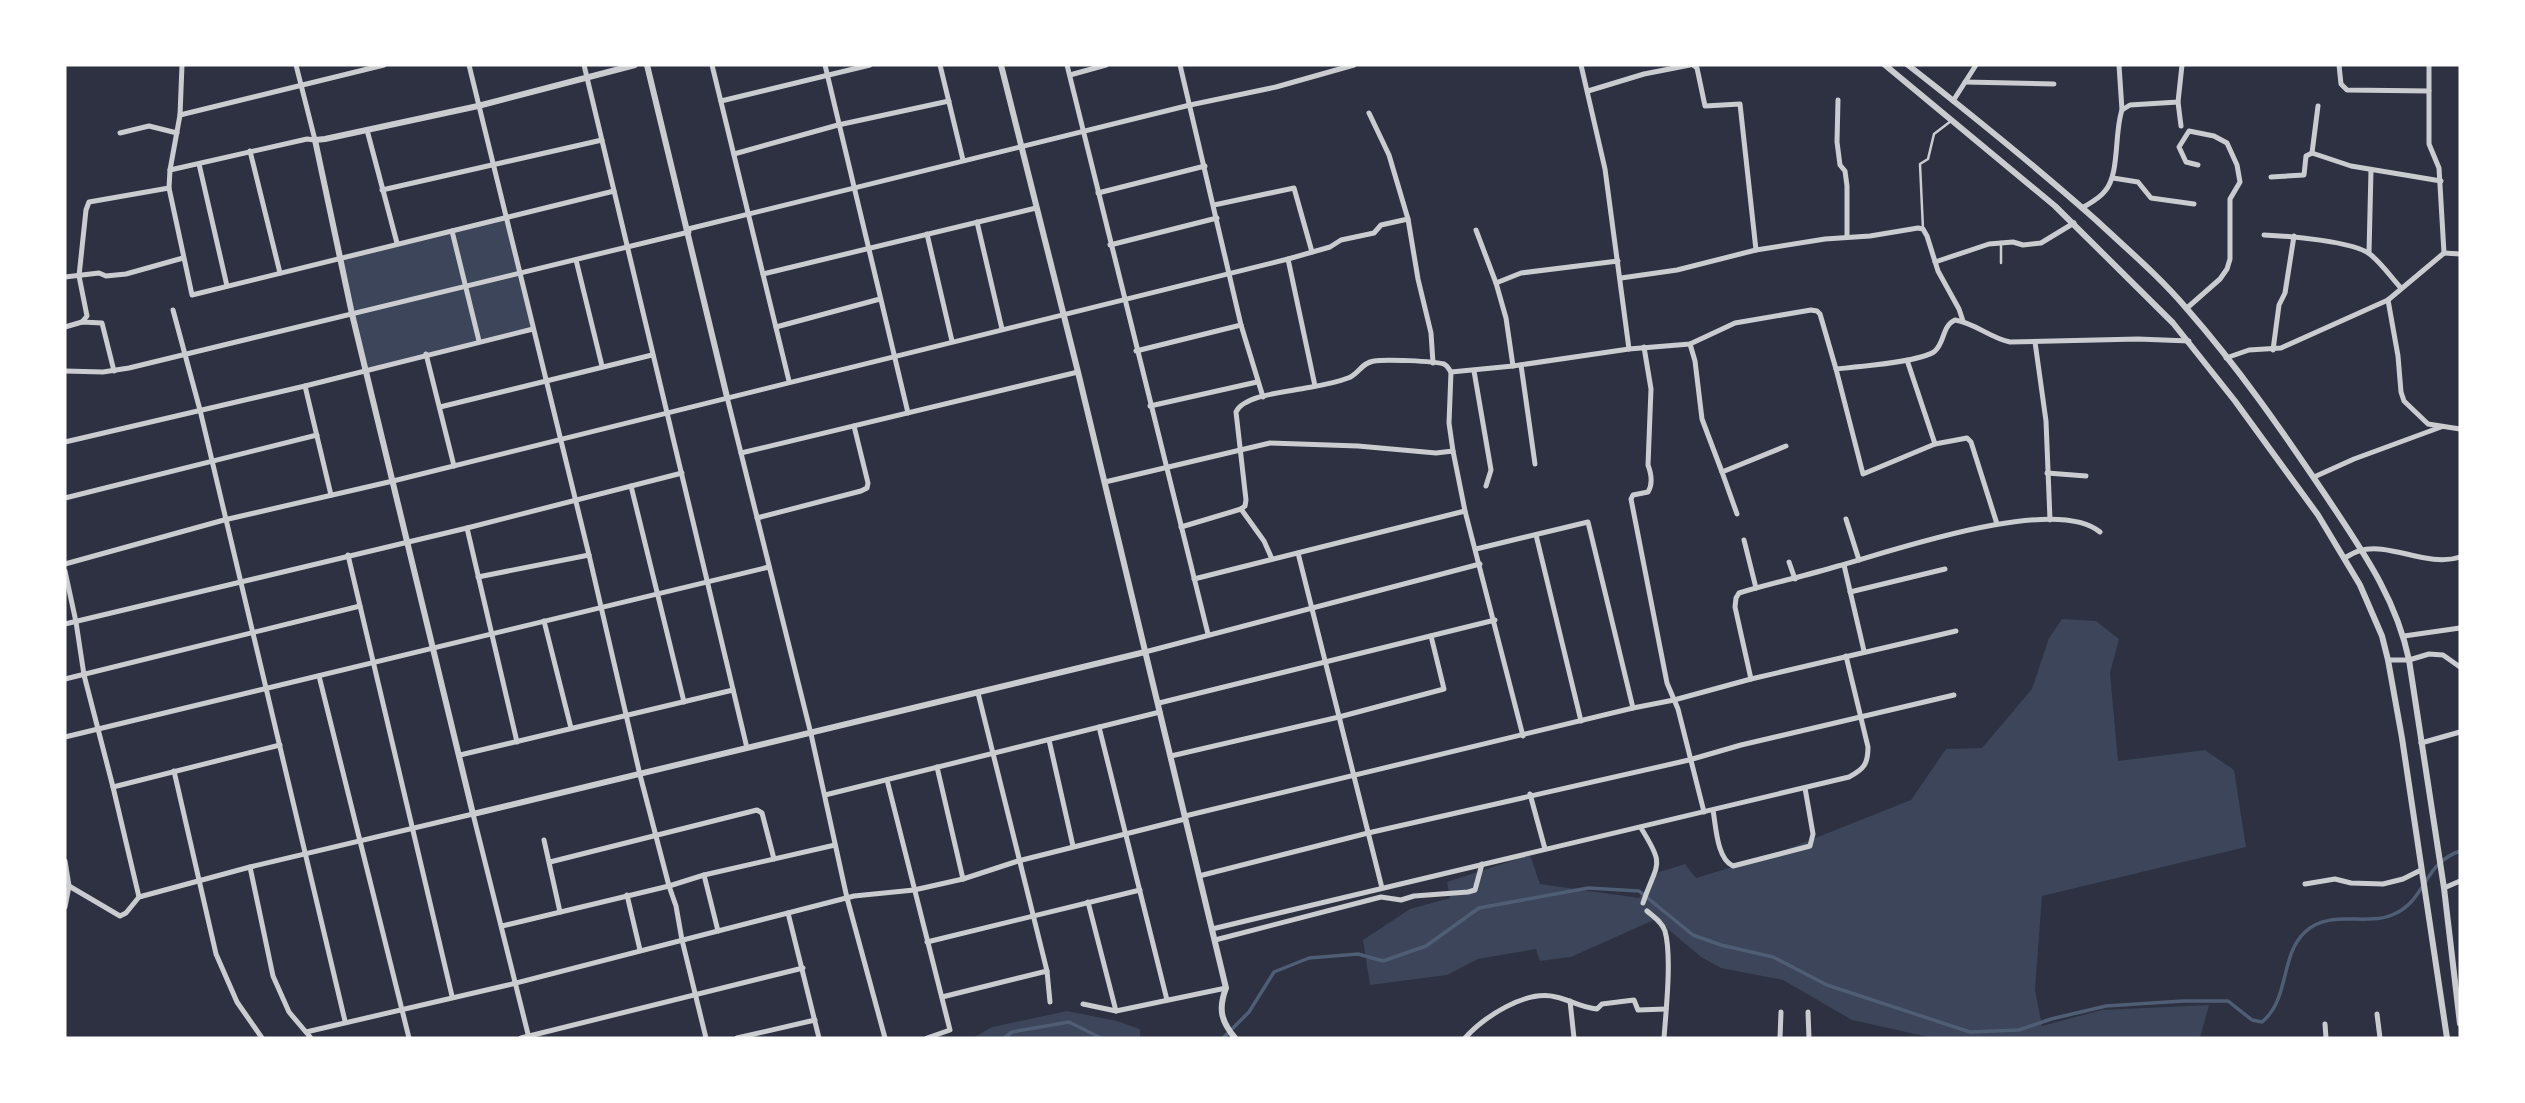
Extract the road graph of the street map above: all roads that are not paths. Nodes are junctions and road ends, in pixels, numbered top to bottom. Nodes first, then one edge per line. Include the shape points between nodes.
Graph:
1 (182, 65) edge
2 (296, 65) edge
3 (384, 65) edge
4 (469, 65) edge
5 (584, 65) edge
6 (635, 65) edge
7 (647, 65) edge
8 (712, 65) edge
9 (825, 65) edge
10 (870, 65) edge
11 (940, 65) edge
12 (1001, 65) edge
13 (1067, 65) edge
14 (1106, 65) edge
15 (1180, 65) edge
16 (1354, 65) edge
17 (1581, 65) edge
18 (1692, 65) edge
19 (1885, 65) edge
20 (1908, 65) edge
21 (1976, 65) edge
22 (2119, 65) edge
23 (2182, 65) edge
24 (2339, 65) edge
25 (2430, 65) edge
26 (357, 68) edge
27 (1657, 68) edge
28 (1070, 75) junction
29 (828, 76) junction
30 (587, 79) junction
31 (1965, 82) junction
32 (2054, 84) dead end
33 (301, 85) junction
34 (1588, 90) junction
35 (2429, 91) junction
36 (1839, 100) dead end
37 (721, 101) junction
38 (949, 101) junction
39 (1953, 101) junction
40 (2178, 102) junction
41 (1190, 105) junction
42 (478, 106) junction
43 (2318, 106) dead end
44 (2122, 110) junction
45 (1369, 113) dead end
46 (180, 116) junction
47 (1952, 120) junction
48 (838, 125) junction
49 (2181, 125) dead end
50 (367, 130) junction
51 (1084, 131) junction
52 (120, 133) dead end
53 (177, 134) junction
54 (315, 140) junction
55 (602, 140) junction
56 (1021, 146) junction
57 (250, 151) junction
58 (2312, 153) junction
59 (734, 154) junction
60 (964, 160) junction
61 (199, 164) junction
62 (494, 166) junction
63 (1205, 166) junction
64 (2198, 166) dead end
65 (170, 170) junction
66 (2371, 170) junction
67 (2113, 177) junction
68 (2271, 177) dead end
69 (2441, 181) junction
70 (854, 187) junction
71 (169, 188) junction
72 (382, 190) junction
73 (614, 191) junction
74 (1098, 193) junction
75 (2194, 204) dead end
76 (1214, 205) junction
77 (1036, 208) junction
78 (2082, 208) junction
79 (749, 214) junction
80 (506, 217) junction
81 (1217, 218) junction
82 (1408, 219) junction
83 (2094, 219) junction
84 (977, 222) junction
85 (2074, 223) junction
86 (1476, 229) dead end
87 (1923, 229) junction
88 (688, 230) junction
89 (2081, 230) junction
90 (452, 231) junction
91 (927, 234) junction
92 (2264, 235) dead end
93 (1847, 236) junction
94 (2294, 236) junction
95 (2001, 242) junction
96 (397, 243) junction
97 (1110, 245) junction
98 (628, 247) junction
99 (868, 248) junction
100 (1756, 250) junction
101 (1312, 252) junction
102 (2369, 253) junction
103 (2444, 253) junction
104 (2460, 254) edge
105 (183, 258) junction
106 (340, 259) junction
107 (1288, 259) junction
108 (576, 260) junction
109 (1618, 261) junction
110 (1935, 262) junction
111 (2001, 263) dead end
112 (1230, 272) junction
113 (280, 273) junction
114 (519, 274) junction
115 (763, 274) junction
116 (79, 275) junction
117 (65, 277) edge
118 (1621, 278) junction
119 (1496, 283) junction
120 (227, 286) junction
121 (464, 287) junction
122 (2400, 288) junction
123 (880, 299) junction
124 (1123, 299) junction
125 (2388, 300) junction
126 (2187, 308) junction
127 (173, 310) dead end
128 (352, 314) junction
129 (1063, 314) junction
130 (1963, 321) junction
131 (82, 323) junction
132 (1241, 325) junction
133 (65, 327) edge
134 (776, 327) junction
135 (533, 329) junction
136 (1002, 329) junction
137 (479, 341) junction
138 (952, 341) junction
139 (2189, 341) junction
140 (2035, 342) junction
141 (1690, 344) junction
142 (1644, 347) junction
143 (1629, 349) junction
144 (2273, 349) junction
145 (1136, 351) junction
146 (184, 354) junction
147 (426, 354) junction
148 (652, 355) junction
149 (894, 356) junction
150 (2226, 358) junction
151 (1906, 360) junction
152 (1433, 363) junction
153 (1521, 365) junction
154 (602, 366) junction
155 (1513, 366) junction
156 (1836, 369) junction
157 (366, 370) junction
158 (65, 371) edge
159 (114, 371) junction
160 (1474, 371) junction
161 (1078, 372) junction
162 (1451, 372) junction
163 (545, 381) junction
164 (789, 381) junction
165 (1257, 382) junction
166 (304, 386) junction
167 (1315, 386) junction
168 (727, 397) junction
169 (1263, 397) junction
170 (1150, 406) junction
171 (440, 407) junction
172 (200, 410) junction
173 (667, 412) junction
174 (908, 413) junction
175 (854, 426) junction
176 (2441, 427) junction
177 (2460, 429) edge
178 (317, 435) junction
179 (560, 439) junction
180 (65, 442) edge
181 (1935, 444) junction
182 (1786, 446) dead end
183 (1239, 450) junction
184 (1453, 451) junction
185 (741, 453) junction
186 (212, 463) junction
187 (1535, 464) dead end
188 (454, 466) junction
189 (1165, 467) junction
190 (1722, 472) junction
191 (682, 473) junction
192 (2047, 473) junction
193 (2086, 476) dead end
194 (2314, 477) junction
195 (393, 481) junction
196 (1105, 482) junction
197 (632, 486) junction
198 (1486, 486) dead end
199 (331, 495) junction
200 (65, 498) edge
201 (575, 500) junction
202 (1241, 509) junction
203 (1465, 511) junction
204 (1737, 514) dead end
205 (757, 518) junction
206 (1846, 519) dead end
207 (224, 520) junction
208 (2050, 520) junction
209 (1997, 524) junction
210 (1181, 527) junction
211 (467, 528) junction
212 (2100, 532) dead end
213 (1536, 535) junction
214 (1744, 540) dead end
215 (408, 541) junction
216 (1476, 549) junction
217 (2362, 550) junction
218 (1298, 553) junction
219 (348, 555) junction
220 (589, 555) junction
221 (2460, 557) edge
222 (2344, 558) junction
223 (1272, 559) junction
224 (1859, 560) junction
225 (1789, 562) dead end
226 (65, 564) edge
227 (1480, 564) junction
228 (1844, 565) junction
229 (769, 567) junction
230 (1945, 569) dead end
231 (65, 571) edge
232 (478, 577) junction
233 (1194, 579) junction
234 (1795, 579) junction
235 (709, 582) junction
236 (241, 583) junction
237 (1756, 588) junction
238 (1850, 592) junction
239 (657, 595) junction
240 (360, 606) junction
241 (601, 609) junction
242 (1312, 609) junction
243 (1495, 620) junction
244 (544, 621) junction
245 (76, 622) junction
246 (65, 624) edge
247 (2460, 628) edge
248 (1956, 631) dead end
249 (253, 632) junction
250 (492, 635) junction
251 (1208, 635) junction
252 (1431, 636) junction
253 (2404, 636) junction
254 (433, 647) junction
255 (1864, 651) junction
256 (1145, 652) junction
257 (1846, 656) junction
258 (2388, 660) junction
259 (2409, 660) junction
260 (373, 662) junction
261 (1325, 664) junction
262 (2460, 667) edge
263 (84, 675) junction
264 (319, 676) junction
265 (65, 679) edge
266 (1751, 679) junction
267 (266, 689) junction
268 (733, 690) junction
269 (978, 693) junction
270 (1954, 695) dead end
271 (1674, 701) junction
272 (684, 702) junction
273 (1159, 703) junction
274 (1633, 708) junction
275 (1160, 712) junction
276 (626, 716) junction
277 (1862, 716) junction
278 (1339, 717) junction
279 (1581, 721) junction
280 (1100, 727) junction
281 (571, 728) junction
282 (97, 730) junction
283 (2460, 732) edge
284 (811, 734) junction
285 (1523, 736) junction
286 (65, 737) edge
287 (1049, 740) junction
288 (517, 742) junction
289 (2421, 743) junction
290 (280, 746) junction
291 (747, 748) junction
292 (992, 754) junction
293 (460, 755) junction
294 (1171, 756) junction
295 (1689, 760) junction
296 (937, 767) junction
297 (174, 771) junction
298 (640, 775) junction
299 (1353, 776) junction
300 (887, 780) junction
301 (114, 787) junction
302 (1805, 788) junction
303 (1530, 794) junction
304 (825, 795) junction
305 (1713, 810) junction
306 (1704, 812) junction
307 (473, 814) junction
308 (1185, 818) junction
309 (413, 827) junction
310 (1641, 828) junction
311 (1125, 832) junction
312 (1368, 833) junction
313 (655, 835) junction
314 (544, 840) dead end
315 (362, 841) junction
316 (835, 845) junction
317 (1073, 846) junction
318 (1545, 849) junction
319 (304, 855) junction
320 (774, 859) junction
321 (1018, 861) junction
322 (550, 862) junction
323 (65, 863) edge
324 (1482, 864) junction
325 (250, 867) junction
326 (2421, 872) junction
327 (704, 875) junction
328 (1199, 876) junction
329 (963, 879) junction
330 (200, 880) junction
331 (2460, 881) edge
332 (69, 882) junction
333 (2305, 884) dead end
334 (668, 886) junction
335 (1382, 888) junction
336 (2444, 888) junction
337 (914, 890) junction
338 (1140, 890) junction
339 (627, 895) junction
340 (847, 898) junction
341 (137, 900) junction
342 (1088, 902) junction
343 (1643, 903) dead end
344 (65, 907) edge
345 (1647, 911) dead end
346 (560, 912) junction
347 (788, 913) junction
348 (1033, 916) junction
349 (502, 926) junction
350 (1212, 929) junction
351 (718, 930) junction
352 (682, 940) junction
353 (1214, 940) junction
354 (928, 942) junction
355 (640, 950) junction
356 (803, 968) junction
357 (1047, 971) junction
358 (516, 982) junction
359 (1226, 988) junction
360 (695, 994) junction
361 (452, 996) junction
362 (942, 997) junction
363 (1167, 1000) junction
364 (1570, 1001) junction
365 (1050, 1002) dead end
366 (1083, 1004) dead end
367 (401, 1008) junction
368 (1666, 1009) junction
369 (1116, 1011) junction
370 (1781, 1012) dead end
371 (1808, 1012) dead end
372 (2377, 1014) dead end
373 (815, 1020) junction
374 (345, 1021) junction
375 (2325, 1024) dead end
376 (2460, 1024) edge
377 (306, 1032) junction
378 (529, 1037) edge
379 (262, 1038) edge
380 (312, 1038) edge
381 (409, 1038) edge
382 (521, 1038) edge
383 (706, 1038) edge
384 (737, 1038) edge
385 (819, 1038) edge
386 (885, 1038) edge
387 (927, 1038) edge
388 (1234, 1038) edge
389 (1465, 1038) edge
390 (1574, 1038) edge
391 (1664, 1038) edge
392 (1780, 1038) edge
393 (1809, 1038) edge
394 (2326, 1038) edge
395 (2380, 1038) edge
396 (2446, 1038) edge

1 - 46 street
2 - 33 street
3 - 26 street
4 - 42 street
5 - 30 street
6 - 30 street
7 - 88 street
8 - 37 street
9 - 29 street
10 - 29 street
11 - 38 street
12 - 56 street
13 - 28 street
14 - 28 street
15 - 41 street
16 - 41 street
17 - 34 street
18 - 27 street
18 - 100 street via 1697,68 1705,106 1741,104
19 - 47 street
20 - 39 street
21 - 31 street
22 - 44 street
23 - 40 street
24 - 35 street via 2341,84 2350,91
25 - 35 street
26 - 33 street
27 - 34 street
28 - 51 street
29 - 37 street
29 - 48 street
30 - 42 street
30 - 55 street
31 - 32 street
31 - 39 street
33 - 46 street
33 - 54 street
34 - 109 street
35 - 69 street via 2429,144
36 - 93 street via 1837,142 1847,186
37 - 59 street
38 - 48 street
38 - 60 street
39 - 78 street
40 - 44 street via 2130,105
40 - 49 street
41 - 51 street
41 - 63 street
42 - 50 street
42 - 62 street
43 - 58 street
44 - 67 street
45 - 82 street via 1389,155
46 - 53 street
47 - 85 street
47 - 87 lane via 1934,134 1928,159 1920,164
48 - 59 street
48 - 70 street
50 - 54 street
50 - 72 street
51 - 56 street
51 - 74 street
52 - 53 street via 149,126
53 - 65 street
54 - 57 street
54 - 106 street
55 - 62 street
55 - 73 street
56 - 60 street
56 - 77 street
57 - 61 street
57 - 113 street
58 - 66 street
58 - 68 street via 2306,156 2304,175
59 - 79 street
60 - 70 street
61 - 65 street
61 - 120 street
62 - 72 street
62 - 80 street
63 - 74 street
63 - 76 street
64 - 126 street via 2186,162 2179,147 2189,131 2227,143 2240,182 2230,199 2227,269
65 - 71 street
66 - 69 street
66 - 102 street
67 - 75 street via 2138,182 2151,198
67 - 78 street via 2107,190
69 - 103 street
70 - 79 street
70 - 99 street
71 - 105 street
71 - 116 street via 89,202
72 - 96 street
73 - 80 street
73 - 98 street
74 - 97 street
76 - 81 street
76 - 101 street via 1294,188
77 - 84 street
77 - 129 street
78 - 83 street
79 - 88 street
79 - 115 street
80 - 90 street
80 - 114 street
81 - 97 street
81 - 112 street
82 - 101 street
82 - 152 street
83 - 89 street
83 - 126 street
84 - 91 street
84 - 136 street
85 - 89 street
85 - 95 street via 2041,243
86 - 119 street
87 - 93 street
87 - 110 street
88 - 98 street
88 - 168 street
89 - 139 street
90 - 96 street
90 - 121 street
91 - 99 street
91 - 138 street
92 - 94 street
93 - 100 street
94 - 102 street
94 - 144 street
95 - 110 street
95 - 111 lane
96 - 106 street
97 - 124 street
98 - 108 street
98 - 148 street
99 - 115 street
99 - 123 street
100 - 118 street via 1702,265
101 - 107 street
102 - 122 street
103 - 104 street
103 - 122 street
105 - 116 street via 126,274
105 - 120 street via 192,295
106 - 113 street
106 - 128 street
107 - 112 street
107 - 167 street
108 - 114 street
108 - 154 street
109 - 118 street
109 - 119 street via 1521,273
110 - 130 street
112 - 124 street
112 - 132 street
113 - 120 street
114 - 121 street
114 - 135 street
115 - 134 street
116 - 117 street
116 - 131 street via 87,316
118 - 143 street
119 - 155 street
121 - 128 street
121 - 137 street
122 - 125 street
123 - 134 street
123 - 149 street
124 - 129 street
124 - 145 street
125 - 144 street
125 - 176 street via 2401,392 2428,424
126 - 150 street
127 - 146 street
128 - 146 street
128 - 157 street
129 - 136 street
129 - 161 street
130 - 140 street via 2001,341
130 - 151 street via 1947,326 1937,350
131 - 133 street
131 - 159 street via 102,323
132 - 145 street
132 - 165 street
134 - 164 street
135 - 137 street
135 - 163 street
136 - 138 street
137 - 147 street
138 - 149 street
139 - 140 street
139 - 222 street via 2311,505
140 - 192 street via 2046,421
141 - 142 street
141 - 156 street via 1735,323 1818,311
141 - 190 street via 1702,419
142 - 143 street
142 - 271 street via 1651,389 1650,491 1631,499
143 - 153 street
144 - 150 street via 2249,350
145 - 170 street
146 - 159 street
146 - 172 street
147 - 157 street
147 - 171 street
148 - 154 street
148 - 173 street
149 - 164 street
149 - 174 street
150 - 194 street
151 - 156 street
151 - 181 street
152 - 162 street
152 - 167 street via 1372,361 1351,377
153 - 155 street
153 - 187 street
154 - 163 street
155 - 160 street
156 - 181 street via 1863,474
157 - 166 street
157 - 195 street
158 - 159 street
160 - 162 street
160 - 198 street via 1491,470
161 - 174 street
161 - 196 street
162 - 184 street
163 - 171 street
163 - 179 street
164 - 168 street
165 - 169 street
165 - 170 street
166 - 172 street
166 - 178 street
167 - 169 street
168 - 173 street
168 - 185 street
169 - 183 street via 1236,412
170 - 189 street
171 - 188 street
172 - 180 street
172 - 186 street
173 - 179 street
173 - 191 street
174 - 175 street
175 - 185 street
175 - 205 street via 867,488
176 - 177 street
176 - 194 street
178 - 186 street
178 - 199 street
179 - 188 street
179 - 201 street
181 - 209 street via 1969,439
182 - 190 street
183 - 184 street via 1270,443
183 - 189 street
183 - 202 street via 1246,500
184 - 203 street
185 - 205 street
186 - 200 street
186 - 207 street
188 - 195 street
189 - 196 street
189 - 210 street
190 - 204 street
191 - 197 street
191 - 235 street
192 - 193 street
192 - 208 street
194 - 217 street
195 - 199 street
195 - 215 street
196 - 256 street
197 - 201 street
197 - 239 street
199 - 207 street
201 - 211 street
201 - 220 street
202 - 210 street
202 - 223 street
203 - 216 street
203 - 218 street
205 - 229 street
206 - 224 street
207 - 226 street
207 - 236 street
208 - 209 street
208 - 212 street via 2085,523
209 - 224 street
210 - 233 street
211 - 215 street
211 - 232 street
213 - 216 street
213 - 274 street via 1588,522
213 - 279 street
214 - 237 street
215 - 219 street
215 - 254 street
216 - 227 street
217 - 221 street via 2438,560
217 - 222 street
217 - 253 street via 2390,599
218 - 223 street
218 - 242 street
219 - 236 street
219 - 240 street
220 - 232 street
220 - 241 street
222 - 258 street via 2382,636
223 - 233 street
224 - 228 street
225 - 234 street
227 - 242 street
227 - 243 street
228 - 234 street
228 - 238 street
229 - 235 street
229 - 284 street
230 - 238 street
231 - 245 street
232 - 250 street
233 - 251 street
234 - 237 street
235 - 239 street
235 - 268 street
236 - 245 street
236 - 249 street
237 - 266 street via 1739,593 1735,607
238 - 255 street
239 - 241 street
239 - 272 street
240 - 249 street
240 - 260 street
241 - 244 street
241 - 276 street
242 - 251 street
242 - 261 street
243 - 252 street
243 - 285 street
244 - 250 street
244 - 281 street
245 - 246 street
245 - 263 street
247 - 253 street
248 - 255 street
249 - 263 street
249 - 267 street
250 - 254 street
250 - 288 street
251 - 256 street
252 - 261 street
252 - 278 street via 1444,689
253 - 259 street
254 - 260 street
254 - 293 street
255 - 257 street
256 - 269 street
256 - 273 street
257 - 266 street
257 - 277 street
258 - 259 street
258 - 326 street
259 - 262 street via 2442,655
259 - 289 street
260 - 264 street
260 - 309 street
261 - 273 street
261 - 278 street
263 - 265 street
263 - 282 street
264 - 267 street
264 - 315 street
266 - 271 street
267 - 282 street
267 - 290 street
268 - 272 street
268 - 291 street
269 - 284 street
269 - 292 street
270 - 277 street
271 - 274 street
271 - 295 street
272 - 276 street
273 - 275 street
274 - 279 street
275 - 280 street
275 - 294 street
276 - 281 street
276 - 298 street
277 - 295 street
277 - 302 street via 1868,747 1863,769
278 - 294 street
278 - 299 street
279 - 285 street
280 - 287 street
280 - 311 street
281 - 288 street
282 - 286 street
282 - 301 street
283 - 289 street
284 - 291 street
284 - 304 street
285 - 299 street
287 - 292 street
287 - 317 street
288 - 293 street
289 - 336 street
290 - 297 street
290 - 319 street
291 - 298 street
292 - 296 street
292 - 321 street
293 - 307 street
294 - 308 street
295 - 303 street
295 - 306 street
296 - 300 street
296 - 329 street
297 - 301 street
297 - 330 street
298 - 307 street
298 - 313 street
299 - 308 street
299 - 312 street
300 - 304 street
300 - 337 street
301 - 341 street
302 - 305 street
302 - 305 street via 1813,834 1810,846 1733,866 1723,856
303 - 312 street
303 - 318 street
304 - 316 street
305 - 306 street
306 - 310 street
307 - 309 street
307 - 349 street
308 - 311 street
308 - 328 street
309 - 315 street
309 - 361 street
310 - 318 street
310 - 343 street via 1658,860
311 - 317 street
311 - 338 street
312 - 328 street
312 - 335 street
313 - 320 street via 757,810 762,813
313 - 322 street
313 - 334 street
314 - 322 street
315 - 319 street
315 - 367 street
316 - 320 street
316 - 340 street
317 - 321 street
318 - 324 street
319 - 325 street
319 - 374 street
320 - 327 street
321 - 329 street
321 - 348 street
322 - 346 street
323 - 332 street
324 - 335 street
324 - 353 street via 1475,890 1401,900 1381,897
325 - 330 street
325 - 377 street via 273,976 289,1012
326 - 333 street via 2382,884 2335,879
326 - 396 street
327 - 334 street
327 - 351 street
328 - 350 street
329 - 337 street
330 - 341 street
330 - 379 street via 216,954 237,1002
331 - 336 street
332 - 341 street via 118,915
332 - 344 street
334 - 339 street
334 - 352 street
335 - 350 street
336 - 376 street
337 - 340 street
337 - 354 street
338 - 342 street
338 - 363 street
339 - 346 street
339 - 355 street
340 - 347 street
340 - 386 street
342 - 348 street
342 - 369 street
345 - 368 street via 1666,933
346 - 349 street
347 - 351 street
347 - 356 street
348 - 354 street
348 - 357 street
349 - 358 street
350 - 353 street
351 - 352 street
352 - 355 street
352 - 360 street
353 - 359 street
354 - 362 street
355 - 358 street
356 - 360 street
356 - 373 street
357 - 362 street
357 - 365 street
358 - 361 street
358 - 378 street
359 - 363 street
359 - 388 street via 1220,1013
360 - 378 street
360 - 383 street
361 - 367 street
362 - 387 street via 950,1030
363 - 369 street
364 - 368 street via 1597,1009 1602,1004 1634,1000 1638,1010
364 - 389 street via 1555,996 1516,1003 1483,1020
364 - 390 street
366 - 369 street
367 - 374 street
367 - 381 street
368 - 391 street
370 - 392 street
371 - 393 street
372 - 395 street
373 - 384 street
373 - 385 street
374 - 377 street
375 - 394 street
377 - 380 street
378 - 382 street

